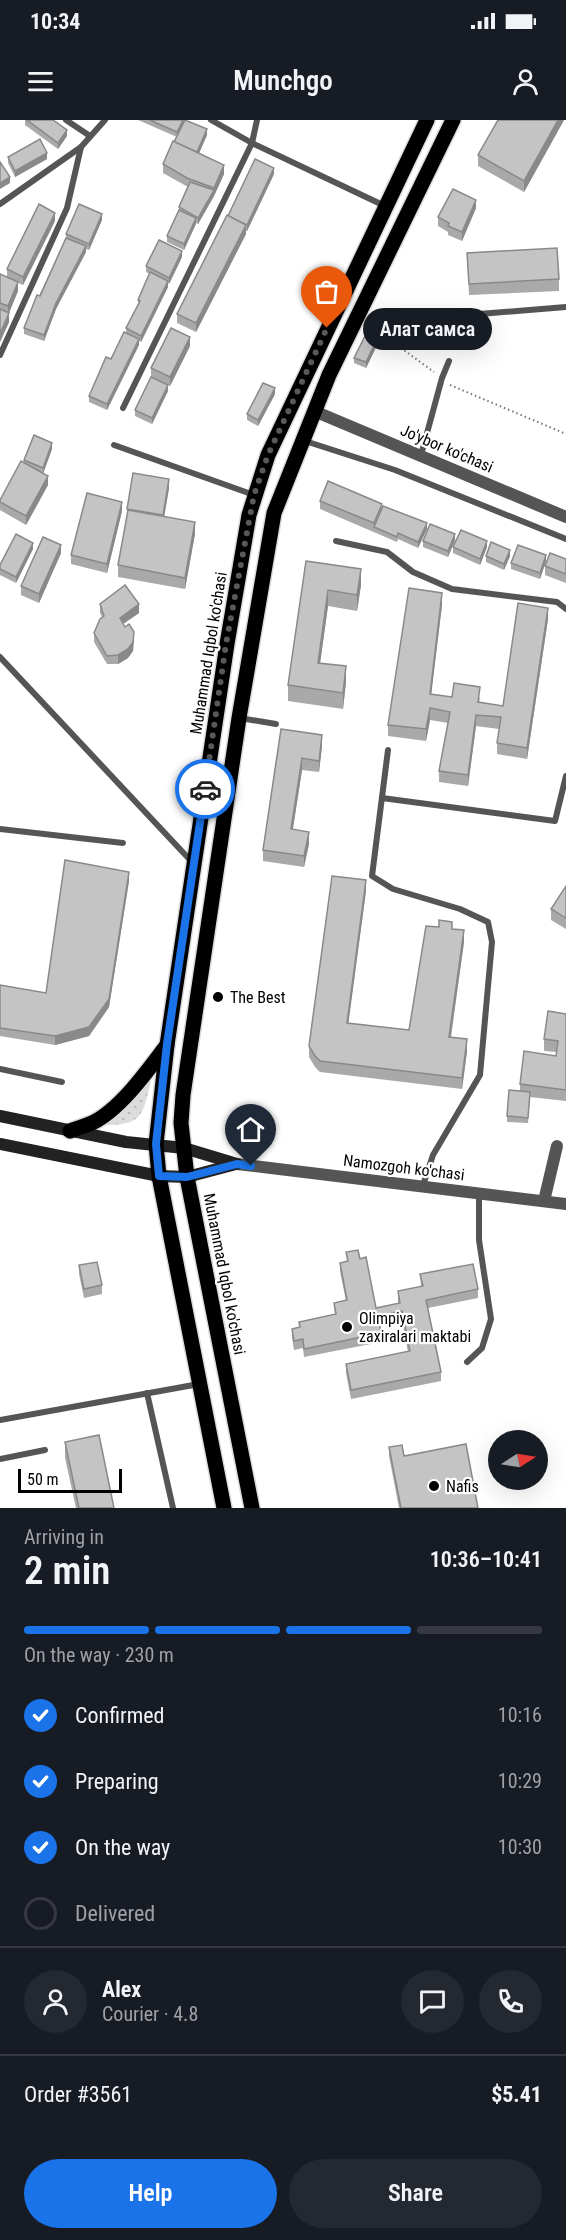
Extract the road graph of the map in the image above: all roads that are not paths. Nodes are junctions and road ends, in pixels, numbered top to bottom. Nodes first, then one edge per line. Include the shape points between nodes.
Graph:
1 (66, 120) edge
2 (105, 120) edge
3 (210, 120) edge
4 (257, 120) edge
5 (427, 120) edge
6 (453, 120) edge
7 (90, 136) junction
8 (252, 143) junction
9 (81, 147) junction
10 (0, 204) edge
11 (386, 207) junction
12 (566, 307) edge
13 (454, 316) dead end
14 (0, 355) edge
15 (449, 361) dead end
16 (123, 408) dead end
17 (314, 411) junction
18 (302, 440) junction
19 (114, 445) dead end
20 (421, 455) junction
21 (254, 495) junction
22 (566, 517) edge
23 (566, 539) edge
24 (336, 541) dead end
25 (566, 609) edge
26 (0, 657) edge
27 (239, 718) junction
28 (276, 724) dead end
29 (388, 750) dead end
30 (566, 776) edge
31 (382, 798) junction
32 (0, 829) edge
33 (123, 843) dead end
34 (194, 865) junction
35 (167, 1044) junction
36 (0, 1069) edge
37 (62, 1082) dead end
38 (0, 1116) edge
39 (70, 1131) junction
40 (0, 1144) edge
41 (156, 1144) junction
42 (556, 1146) dead end
43 (184, 1148) junction
44 (237, 1164) junction
45 (159, 1176) junction
46 (187, 1177) junction
47 (423, 1185) junction
48 (480, 1193) junction
49 (544, 1201) junction
50 (566, 1204) edge
51 (467, 1362) dead end
52 (200, 1384) junction
53 (147, 1393) junction
54 (0, 1420) edge
55 (45, 1450) dead end
56 (0, 1459) edge
57 (173, 1508) edge
58 (224, 1508) edge
59 (252, 1508) edge

1 - 7 lane
2 - 7 lane
3 - 8 lane
4 - 8 lane
5 - 11 main road, Muhammad Iqbol ko'chasi
6 - 17 main road, Muhammad Iqbol ko'chasi
7 - 9 lane
8 - 11 lane
8 - 16 lane
9 - 10 lane
9 - 14 lane via 67,208
11 - 21 main road, Muhammad Iqbol ko'chasi via 268,455
12 - 13 lane
15 - 20 lane
17 - 18 main road, Muhammad Iqbol ko'chasi
17 - 20 street, Jo'ybor ko'chasi
18 - 23 lane via 395,470
18 - 27 main road, Muhammad Iqbol ko'chasi via 274,513
19 - 21 lane
20 - 22 street, Jo'ybor ko'chasi
21 - 34 main road, Muhammad Iqbol ko'chasi via 226,644
24 - 25 lane via 387,552 413,572 452,589 557,602
26 - 34 lane
27 - 28 lane
27 - 43 main road, Muhammad Iqbol ko'chasi via 183,1095
29 - 31 lane
30 - 31 lane via 555,821
31 - 47 lane via 372,876 393,889 460,909 488,922 492,942 480,1075 433,1155
32 - 33 lane
34 - 35 main road, Muhammad Iqbol ko'chasi
35 - 39 main road via 134,1087 108,1112
35 - 41 main road, Muhammad Iqbol ko'chasi
36 - 37 lane
38 - 39 main road, Namozgoh ko'chasi
39 - 41 main road, Namozgoh ko'chasi
40 - 45 main road, Namozgoh ko'chasi
41 - 43 main road, Namozgoh ko'chasi
41 - 45 main road, Muhammad Iqbol ko'chasi
42 - 49 street
43 - 44 main road, Namozgoh ko'chasi
43 - 46 main road, Muhammad Iqbol ko'chasi
44 - 46 main road, Namozgoh ko'chasi
44 - 47 street, Namozgoh ko'chasi
45 - 46 main road, Namozgoh ko'chasi
45 - 52 main road, Muhammad Iqbol ko'chasi
46 - 59 main road, Muhammad Iqbol ko'chasi
47 - 48 street, Namozgoh ko'chasi
48 - 49 street, Namozgoh ko'chasi
48 - 51 lane via 479,1240 491,1319 482,1348
49 - 50 street, Namozgoh ko'chasi
52 - 53 lane
52 - 58 main road, Muhammad Iqbol ko'chasi
53 - 54 lane
53 - 57 lane
55 - 56 lane

